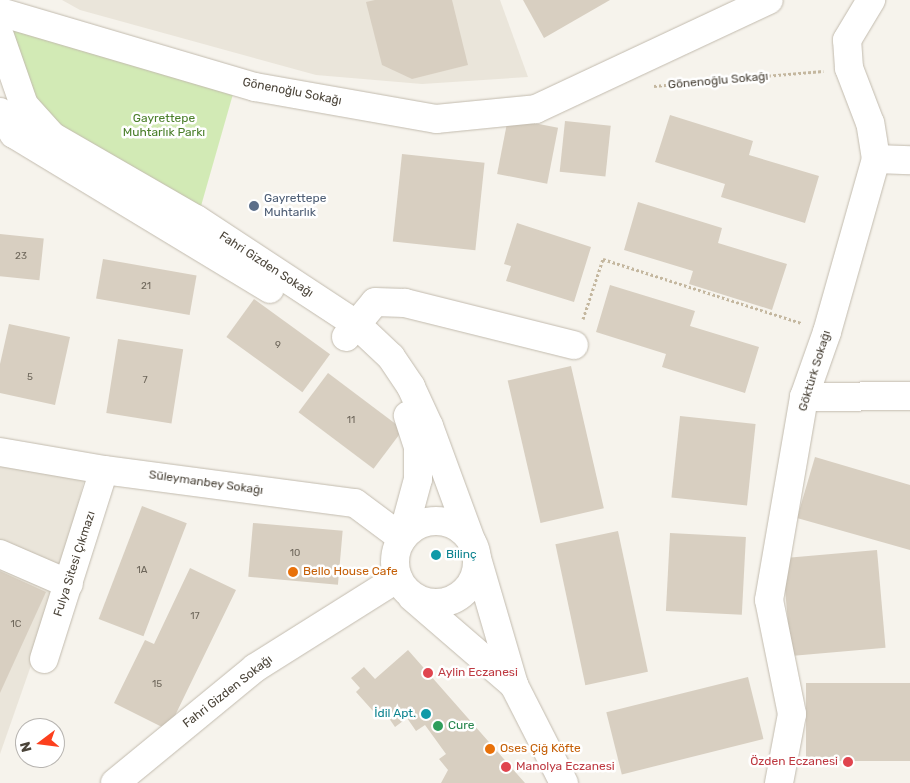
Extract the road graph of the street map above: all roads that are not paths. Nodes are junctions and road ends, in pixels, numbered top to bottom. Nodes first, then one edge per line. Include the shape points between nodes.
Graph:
1 (769, 0) edge
2 (871, 0) edge
3 (0, 12) edge
4 (0, 36) edge
5 (0, 112) edge
6 (876, 159) junction
7 (910, 160) edge
8 (351, 330) junction
9 (574, 345) road end
10 (910, 396) edge
11 (804, 397) junction
12 (0, 452) edge
13 (104, 470) junction
14 (402, 538) junction
15 (474, 548) junction
16 (0, 554) edge
17 (69, 584) junction
18 (403, 586) junction
19 (44, 659) dead end
20 (514, 686) junction
21 (115, 783) edge
22 (564, 783) edge
23 (778, 783) edge

1 - 3 street, Gönenoğlu Sokağı via 536,109 436,119 255,87
2 - 6 street, Göktürk Sokağı via 847,40 849,68 870,122
4 - 8 street, Fahri Gizden Sokağı via 24,105 52,136 196,219
5 - 8 street, Fahri Gizden Sokağı via 14,134
6 - 7 street
6 - 11 street, Göktürk Sokağı via 827,332
8 - 9 street via 375,302 405,303
8 - 14 street, Fahri Gizden Sokağı via 407,413 418,447 418,479
8 - 15 street, Fahri Gizden Sokağı via 391,357 411,387
10 - 11 street
11 - 23 street, Göktürk Sokağı via 769,600 792,714
12 - 13 street, Süleymanbey Sokağı
13 - 14 street, Süleymanbey Sokağı via 354,503
13 - 17 street, Fulya Sitesi Çıkmazı
14 - 15 street via 422,524 447,523 459,528
14 - 18 street via 396,551
15 - 18 street via 475,576 457,598 430,603
15 - 20 street
16 - 17 street
17 - 19 street, Fulya Sitesi Çıkmazı
18 - 20 street
18 - 21 street, Fahri Gizden Sokağı via 255,668
20 - 22 street

